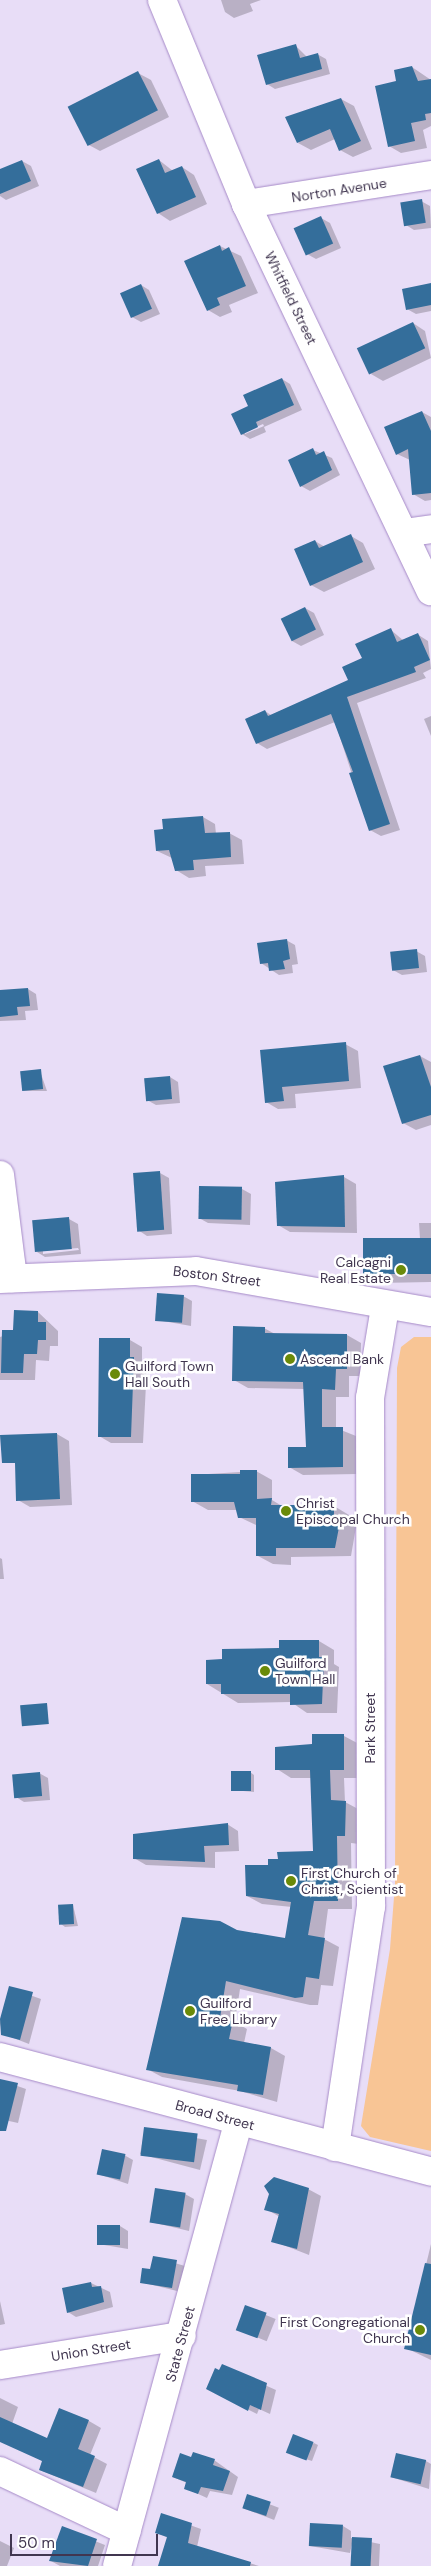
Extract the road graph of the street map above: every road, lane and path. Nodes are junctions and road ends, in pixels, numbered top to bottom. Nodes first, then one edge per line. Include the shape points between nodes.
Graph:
1 (162, 0) edge
2 (431, 175) edge
3 (246, 204) junction
4 (431, 529) edge
5 (404, 533) junction
6 (431, 591) edge
7 (0, 1175) edge
8 (7, 1279) edge
9 (386, 1307) junction
10 (431, 1312) edge
11 (0, 2058) edge
12 (239, 2121) junction
13 (335, 2147) junction
14 (431, 2172) edge
15 (182, 2336) junction
16 (0, 2365) edge
17 (0, 2471) edge
18 (127, 2530) junction
19 (117, 2566) edge

1 - 3 street, Whitfield Street
2 - 3 street, Norton Avenue
3 - 5 street, Whitfield Street
4 - 5 street
5 - 6 street, Whitfield Street
7 - 8 street
8 - 9 street, Boston Street via 196,1271
9 - 10 street, Boston Street
9 - 13 street, Park Street via 370,1398 371,1907
11 - 12 street, Broad Street
12 - 13 street, Broad Street
12 - 15 street, State Street
13 - 14 street, Broad Street
15 - 16 street, Union Street
15 - 18 street, State Street
17 - 18 street
18 - 19 street, State Street

